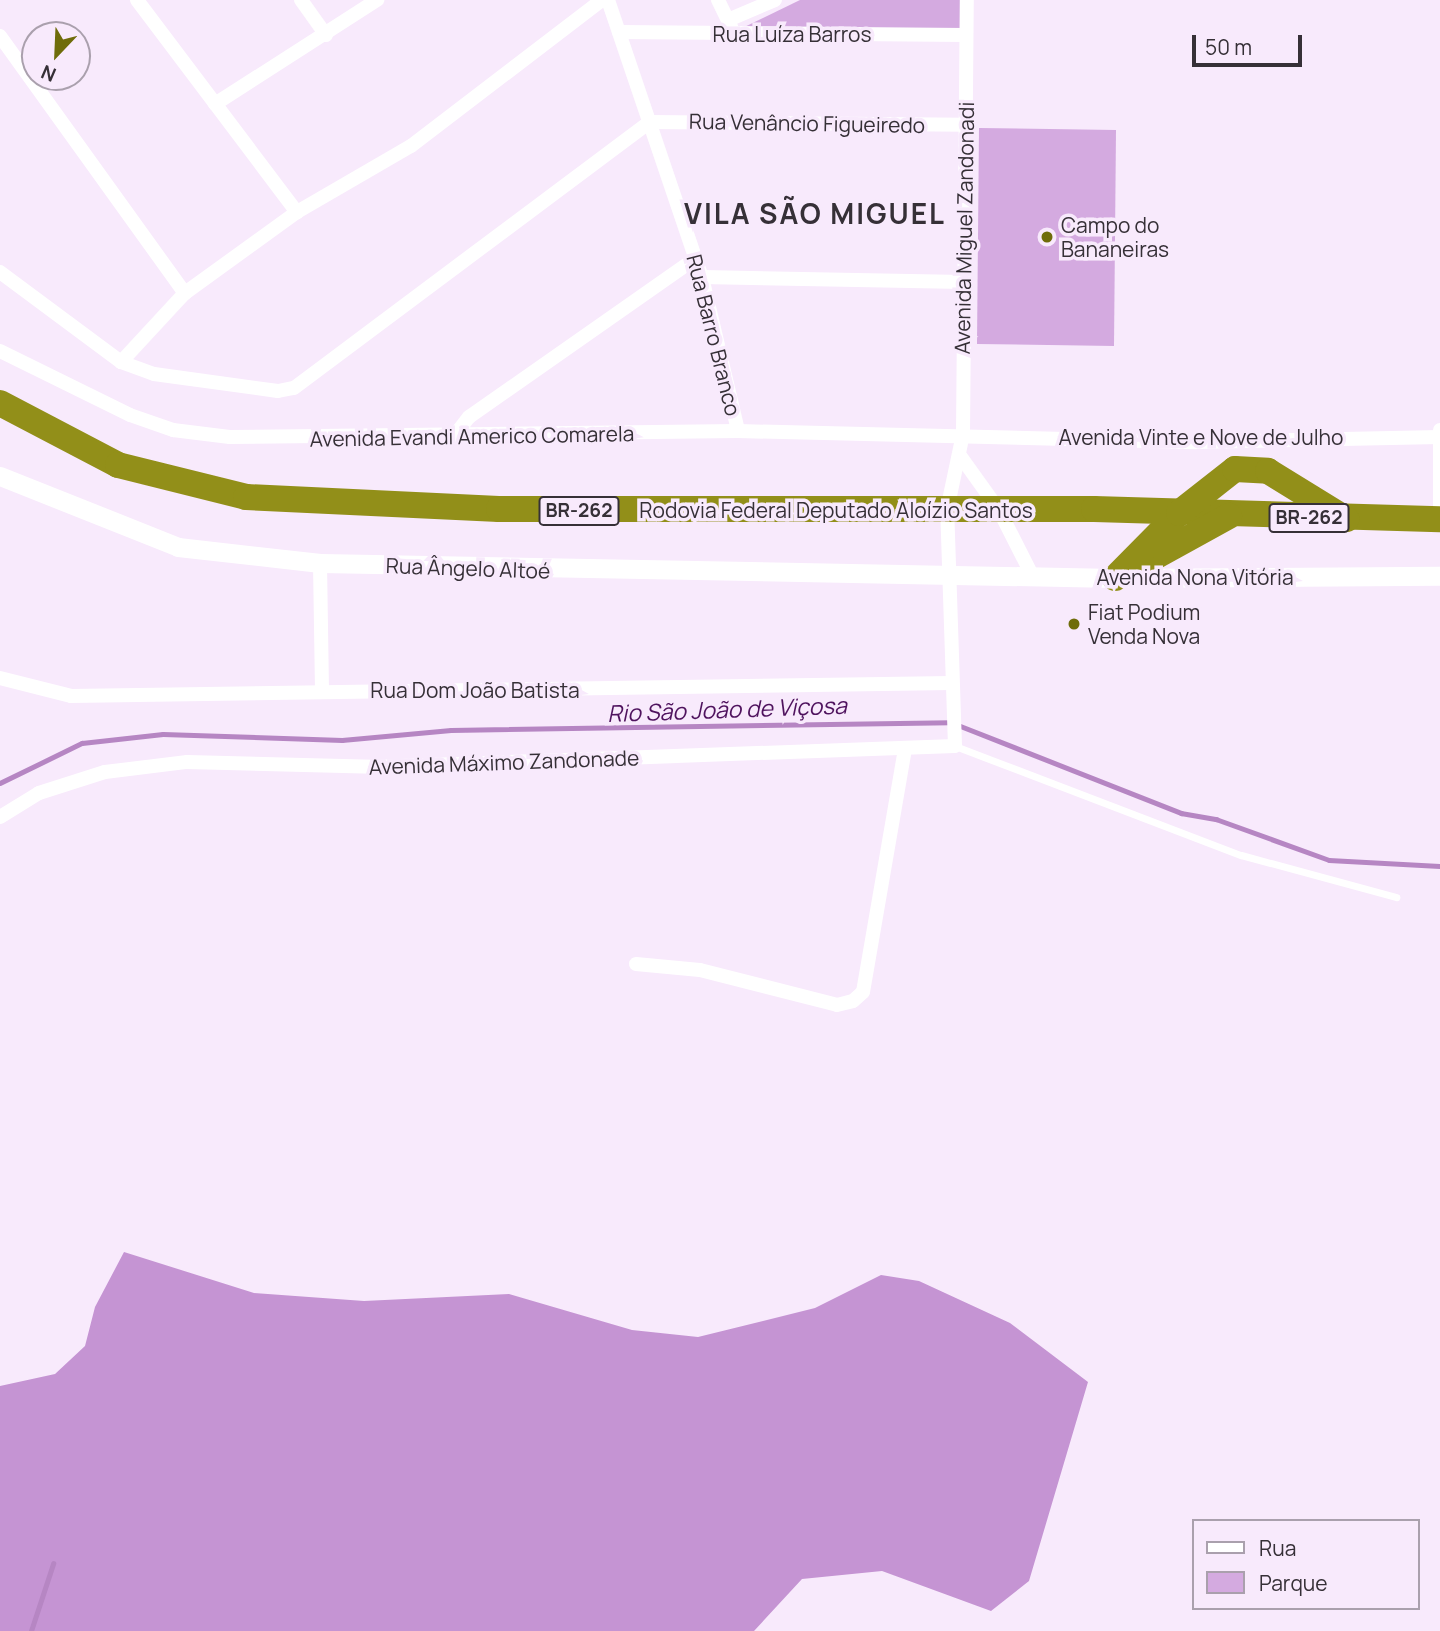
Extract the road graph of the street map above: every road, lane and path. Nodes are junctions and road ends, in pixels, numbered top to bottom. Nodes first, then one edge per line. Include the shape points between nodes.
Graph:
1 (137, 0) edge
2 (301, 0) edge
3 (377, 0) edge
4 (602, 0) edge
5 (608, 0) edge
6 (718, 0) edge
7 (775, 0) edge
8 (967, 0) edge
9 (727, 20) junction
10 (619, 32) junction
11 (734, 34) junction
12 (326, 35) junction
13 (966, 35) junction
14 (0, 36) edge
15 (215, 104) junction
16 (649, 122) junction
17 (965, 125) junction
18 (296, 212) junction
19 (696, 258) junction
20 (0, 272) edge
21 (702, 277) junction
22 (964, 282) junction
23 (185, 293) junction
24 (0, 351) edge
25 (121, 362) junction
26 (0, 403) edge
27 (738, 431) junction
28 (962, 434) junction
29 (1439, 434) edge
30 (451, 440) junction
31 (961, 457) junction
32 (0, 475) edge
33 (947, 510) junction
34 (999, 510) junction
35 (1179, 513) junction
36 (1229, 516) junction
37 (1346, 519) junction
38 (1440, 519) edge
39 (320, 563) junction
40 (950, 573) junction
41 (1032, 575) junction
42 (1440, 576) edge
43 (1115, 578) junction
44 (0, 678) edge
45 (953, 689) junction
46 (322, 691) junction
47 (955, 743) junction
48 (905, 750) junction
49 (0, 817) edge
50 (1396, 897) dead end
51 (636, 964) dead end

1 - 15 street
2 - 12 street
3 - 12 street
4 - 18 street via 403,151
5 - 10 street, Rua Barro Branco
6 - 9 street
7 - 9 street
8 - 13 street, Avenida Miguel Zandonadi
9 - 11 street
10 - 11 street, Rua Luíza Barros
10 - 16 street, Rua Barro Branco
11 - 13 street, Rua Luíza Barros
12 - 15 street
13 - 17 street, Avenida Miguel Zandonadi
14 - 23 street
15 - 18 street
16 - 17 street, Rua Venâncio Figueiredo
16 - 19 street, Rua Barro Branco
16 - 25 street via 294,388 278,391 154,374
17 - 22 street, Avenida Miguel Zandonadi
18 - 23 street
19 - 21 street, Rua Barro Branco
19 - 30 street via 468,417
20 - 25 street
21 - 22 street
21 - 27 street, Rua Barro Branco
22 - 28 street, Avenida Miguel Zandonadi
23 - 25 street via 131,344
24 - 30 street, Avenida Evandi Americo Comarela via 89,398 173,430 230,438
26 - 33 highway, Rodovia Federal Deputado Aloízio Santos / BR-262 via 118,465 246,497 512,510
27 - 28 street, Avenida Evandi Americo Comarela
27 - 30 street, Avenida Evandi Americo Comarela
28 - 29 street, Avenida Vinte e Nove de Julho via 1196,442
28 - 31 street, Avenida Miguel Zandonadi
29 - 38 street
31 - 33 street, Avenida Miguel Zandonadi
31 - 34 street
32 - 39 street, Rua Ângelo Altoé via 120,529 178,547
33 - 34 highway, Rodovia Federal Deputado Aloízio Santos / BR-262
33 - 40 street, Avenida Miguel Zandonadi
34 - 35 highway, Rodovia Federal Deputado Aloízio Santos / BR-262
34 - 41 street
35 - 36 highway, Rodovia Federal Deputado Aloízio Santos / BR-262
35 - 37 highway via 1224,476 1249,467 1268,471
35 - 43 highway
36 - 37 highway, Rodovia Federal Deputado Aloízio Santos / BR-262
36 - 43 highway
37 - 38 highway, Rodovia Federal Deputado Aloízio Santos / BR-262
39 - 40 street, Rua Ângelo Altoé
39 - 46 street
40 - 41 street, Avenida Nona Vitória
40 - 45 street, Avenida Miguel Zandonadi
41 - 43 street, Avenida Nona Vitória
42 - 43 street, Avenida Nona Vitória
44 - 46 street, Rua Dom João Batista via 71,696
45 - 46 street, Rua Dom João Batista
45 - 47 street
47 - 48 street, Avenida Máximo Zandonade
47 - 50 lane via 1241,855
48 - 49 street, Avenida Máximo Zandonade via 373,767 187,762 105,772 39,793
48 - 51 street via 867,973 863,992 853,1001 837,1005 700,970

